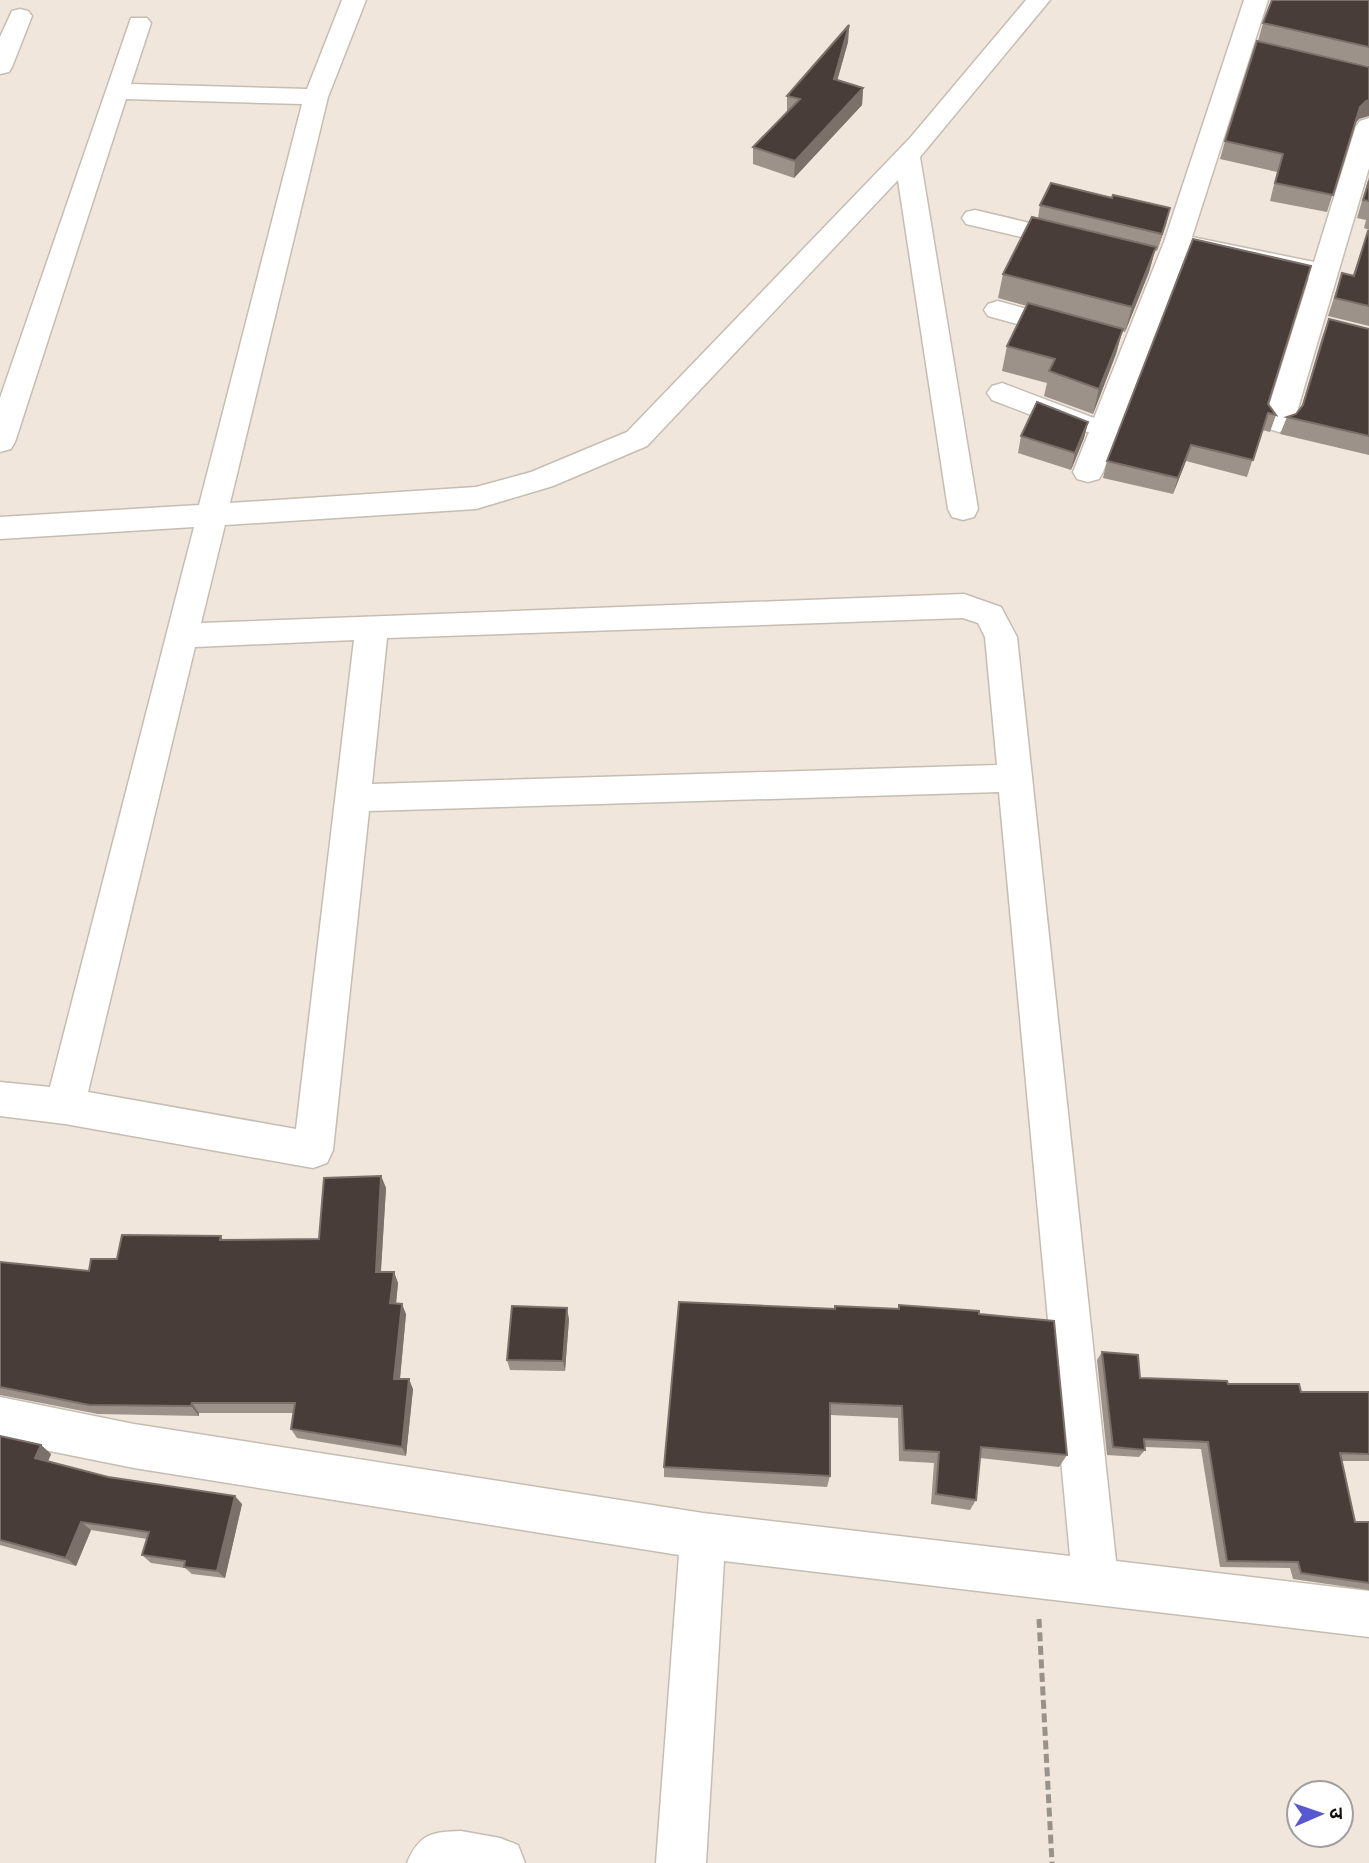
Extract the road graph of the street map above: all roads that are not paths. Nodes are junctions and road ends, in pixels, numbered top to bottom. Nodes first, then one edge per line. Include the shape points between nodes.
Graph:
1 (354, 0) edge
2 (1038, 0) edge
3 (1256, 0) edge
4 (20, 16) dead end
5 (139, 23) dead end
6 (1241, 47) junction
7 (1266, 53) edge
8 (0, 67) edge
9 (116, 91) junction
10 (316, 97) junction
11 (1369, 126) edge
12 (1364, 155) edge
13 (907, 156) junction
14 (975, 218) dead end
15 (1091, 246) edge
16 (1163, 255) junction
17 (1324, 273) junction
18 (998, 310) dead end
19 (1116, 341) junction
20 (0, 357) edge
21 (28, 357) junction
22 (1002, 393) dead end
23 (1279, 422) dead end
24 (1104, 432) junction
25 (0, 442) edge
26 (1088, 472) dead end
27 (963, 509) dead end
28 (213, 514) junction
29 (0, 528) edge
30 (372, 628) junction
31 (181, 636) junction
32 (1015, 778) junction
33 (353, 798) junction
34 (0, 1098) edge
35 (65, 1106) junction
36 (0, 1419) edge
37 (703, 1536) junction
38 (1095, 1582) junction
39 (1369, 1614) edge
40 (432, 1863) edge
41 (500, 1863) edge
42 (681, 1863) edge

1 - 10 street
2 - 13 street
3 - 6 street
4 - 8 street
5 - 9 street
6 - 7 street
6 - 16 street
9 - 10 street
9 - 21 street
10 - 28 street
11 - 12 street
12 - 17 street via 1347,235
13 - 27 street
13 - 28 street via 637,439 542,479 476,498
14 - 15 street
16 - 17 street
16 - 19 street
17 - 23 street via 1321,326
18 - 19 street
19 - 24 street
20 - 21 street
21 - 25 street
22 - 24 street
24 - 26 street
28 - 29 street
28 - 31 street
30 - 31 street
30 - 32 street via 964,606 990,615 1001,638
30 - 33 street
31 - 35 street
32 - 33 street
32 - 38 street
33 - 35 street via 313,1150
34 - 35 street
36 - 37 street via 134,1447
37 - 38 street
37 - 42 street
38 - 39 street
40 - 41 street via 439,1857 461,1856

